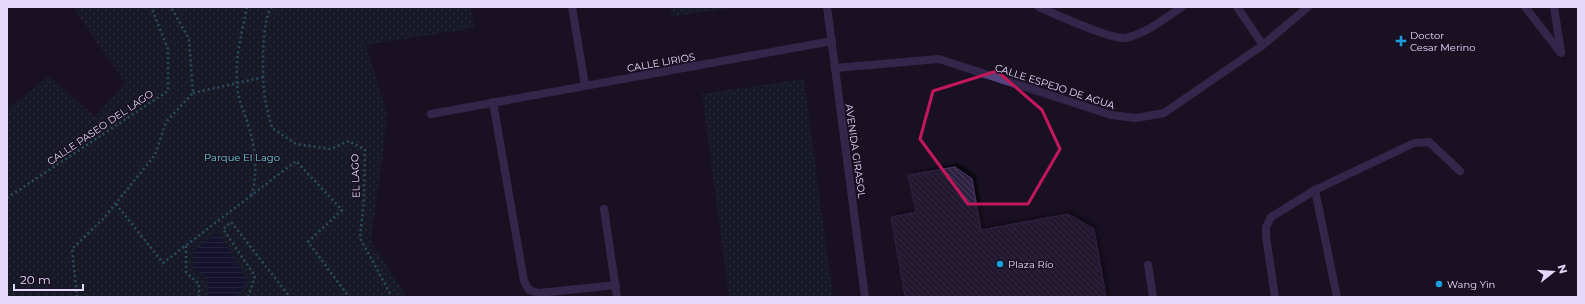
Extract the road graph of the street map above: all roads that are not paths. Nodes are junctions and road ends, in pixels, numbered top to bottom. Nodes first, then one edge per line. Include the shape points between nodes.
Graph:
1 (572, 7) edge
2 (827, 7) edge
3 (1039, 7) edge
4 (1182, 7) edge
5 (1237, 7) edge
6 (1308, 7) edge
7 (1525, 7) edge
8 (1554, 7) edge
9 (832, 41) junction
10 (1263, 45) junction
11 (835, 68) junction
12 (585, 85) junction
13 (493, 102) junction
14 (431, 114) dead end
15 (1460, 171) dead end
16 (1315, 190) junction
17 (604, 209) dead end
18 (1148, 266) dead end
19 (616, 285) junction
20 (617, 297) edge
21 (866, 297) edge
22 (1153, 297) edge
23 (1276, 297) edge
24 (1337, 297) edge

1 - 12 street
2 - 9 street, AVENIDA GIRASOL
3 - 4 street via 1108,35 1124,38 1144,31
5 - 10 street
6 - 10 street, CALLE ESPEJO DE AGUA
7 - 8 street via 1561,53
9 - 11 street, AVENIDA GIRASOL
9 - 12 street, CALLE LIRIOS
10 - 11 street, CALLE ESPEJO DE AGUA via 1164,113 1136,118 1111,115 939,59
11 - 21 street, AVENIDA GIRASOL
12 - 13 street, CALLE LIRIOS
13 - 14 street, CALLE LIRIOS
13 - 19 street via 524,281 529,290 539,293
15 - 16 street via 1429,142 1414,144
16 - 23 street via 1271,217 1266,227
16 - 24 street
17 - 19 street
18 - 22 street
19 - 20 street

